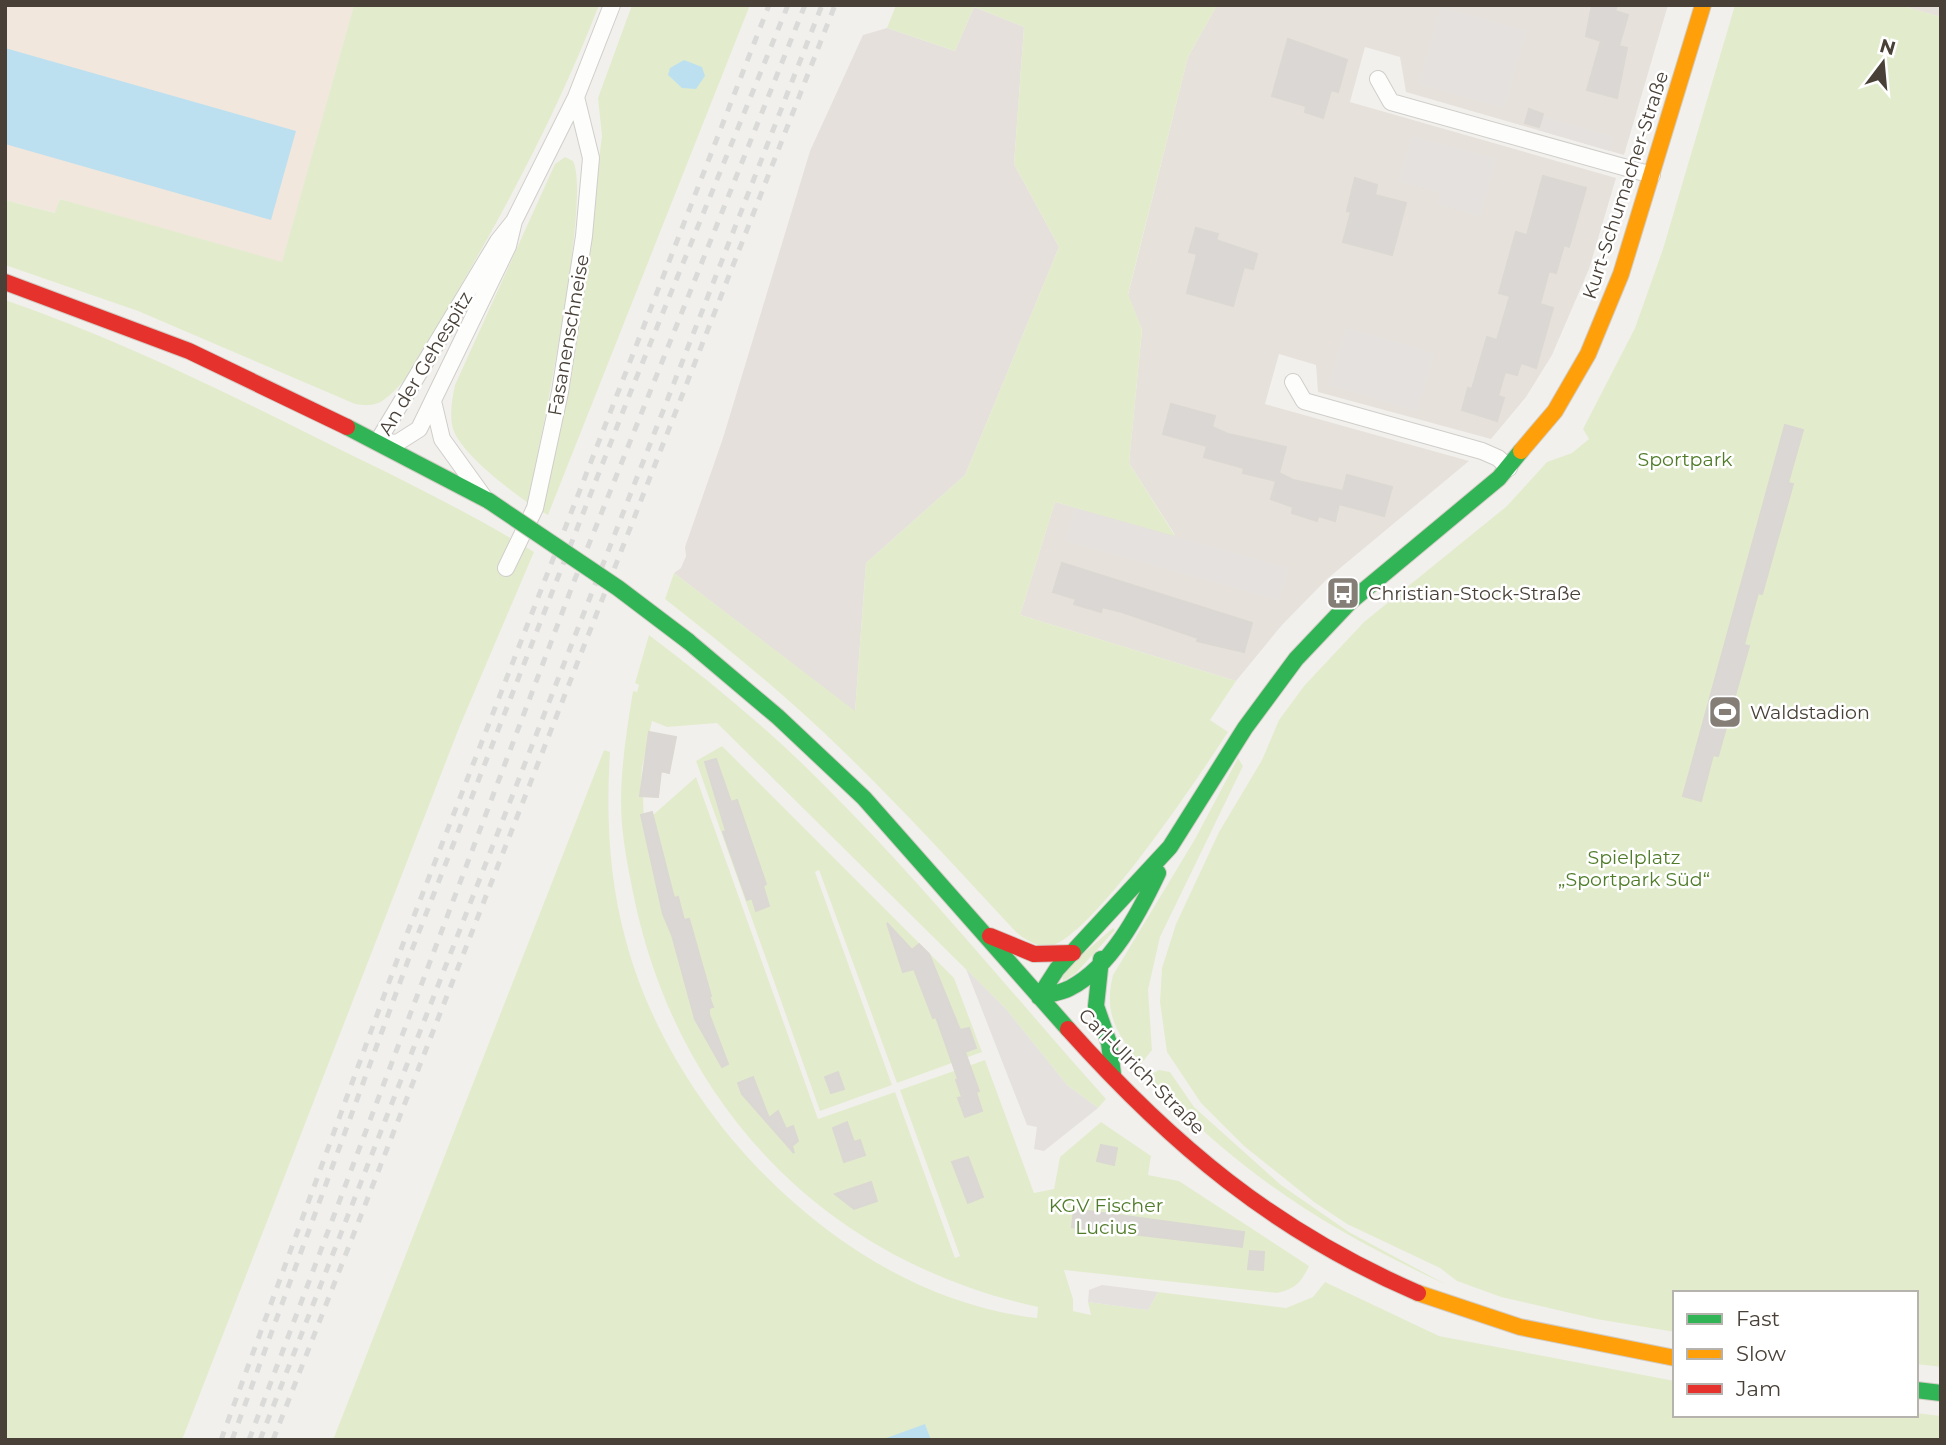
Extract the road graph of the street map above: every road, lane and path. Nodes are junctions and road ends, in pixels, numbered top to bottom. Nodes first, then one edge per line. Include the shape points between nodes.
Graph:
1 (612, 5) edge
2 (1703, 5) edge
3 (1378, 79) dead end
4 (576, 97) junction
5 (1652, 175) junction
6 (514, 221) junction
7 (5, 282) edge
8 (1293, 382) dead end
9 (433, 401) junction
10 (378, 441) junction
11 (1509, 468) junction
12 (487, 500) junction
13 (506, 568) dead end
14 (1170, 847) junction
15 (987, 935) junction
16 (1073, 953) junction
17 (1101, 959) junction
18 (1039, 997) junction
19 (1114, 1075) junction
20 (1673, 1358) edge
21 (1918, 1390) edge
22 (1941, 1393) edge

1 - 4 street, An der Gehespitz
2 - 5 main road, Kurt-Schumacher-Straße
3 - 5 street via 1391,102
4 - 6 street, An der Gehespitz
4 - 13 street, Fasanenschneise via 591,158 584,236 560,392 535,508
5 - 11 main road, Kurt-Schumacher-Straße via 1622,274 1588,354 1555,411
6 - 9 street, An der Gehespitz via 508,246
6 - 10 street, An der Gehespitz
7 - 10 main road, Carl-Ulrich-Straße via 188,351
8 - 11 street via 1304,401 1482,451
9 - 10 street, An der Gehespitz via 411,437 397,443
9 - 12 street, An der Gehespitz via 442,439
10 - 12 main road, Carl-Ulrich-Straße
11 - 14 main road, Kurt-Schumacher-Straße via 1350,602 1296,659 1245,728
12 - 15 main road, Carl-Ulrich-Straße, bridge via 607,580 765,706 915,853
14 - 16 main road, Kurt-Schumacher-Straße
14 - 17 main road, Kurt-Schumacher-Straße via 1128,928
15 - 16 main road via 1034,954
15 - 18 main road, Carl-Ulrich-Straße
16 - 18 main road, Kurt-Schumacher-Straße
17 - 18 main road, Kurt-Schumacher-Straße via 1069,988
17 - 19 main road via 1096,1006
18 - 19 main road, Carl-Ulrich-Straße
19 - 20 main road, Carl-Ulrich-Straße via 1241,1193 1320,1245 1378,1276 1505,1324
21 - 22 main road

